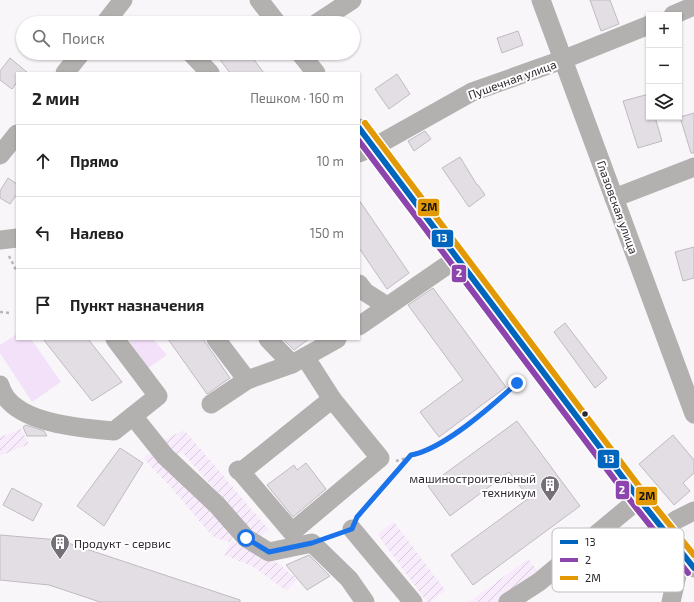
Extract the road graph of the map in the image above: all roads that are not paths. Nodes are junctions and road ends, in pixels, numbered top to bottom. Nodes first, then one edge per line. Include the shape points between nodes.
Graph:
1 (123, 0) edge
2 (259, 0) edge
3 (352, 0) edge
4 (541, 0) edge
5 (694, 6) edge
6 (680, 12) edge
7 (110, 16) edge
8 (272, 16) edge
9 (328, 16) edge
10 (646, 26) edge
11 (75, 60) edge
12 (198, 60) edge
13 (306, 60) edge
14 (562, 60) junction
15 (66, 72) edge
16 (209, 72) edge
17 (315, 72) edge
18 (360, 131) edge
19 (16, 135) edge
20 (366, 150) edge
21 (0, 156) edge
22 (694, 167) edge
23 (614, 198) junction
24 (456, 259) junction
25 (360, 285) edge
26 (385, 310) junction
27 (360, 325) edge
28 (116, 340) edge
29 (217, 340) edge
30 (269, 340) edge
31 (335, 340) edge
32 (299, 360) junction
33 (247, 380) junction
34 (0, 385) edge
35 (332, 399) junction
36 (211, 404) dead end
37 (5, 406) edge
38 (694, 414) edge
39 (133, 416) junction
40 (639, 500) junction
41 (694, 511) edge
42 (605, 528) edge
43 (663, 528) edge
44 (665, 528) edge
45 (352, 529) road end
46 (684, 556) edge
47 (694, 568) edge
48 (552, 571) edge
49 (673, 592) edge
50 (365, 602) edge
51 (413, 602) edge
52 (508, 602) edge
53 (671, 602) edge

1 - 7 street
2 - 8 street
3 - 9 street
4 - 14 street, Глазовская улица
5 - 6 street
10 - 14 street, Пушечная улица
11 - 15 street
12 - 16 street
13 - 17 street
14 - 20 street, Пушечная улица via 472,92
14 - 23 street, Глазовская улица
18 - 20 street
19 - 21 street
20 - 24 street
22 - 23 street
23 - 38 street, Глазовская улица
24 - 26 street
24 - 40 street
25 - 26 street
26 - 27 street
28 - 39 street via 158,396
29 - 33 street
30 - 32 street
31 - 32 street
32 - 33 street
32 - 35 street
33 - 36 street
34 - 37 street
35 - 35 street via 380,458 292,532 240,471
37 - 39 street via 68,433 114,431
39 - 50 street via 165,456 217,505 246,538 269,552 312,543 349,579
40 - 42 street
40 - 43 street
41 - 44 street
45 - 51 street
46 - 47 street
48 - 52 street
49 - 53 street

